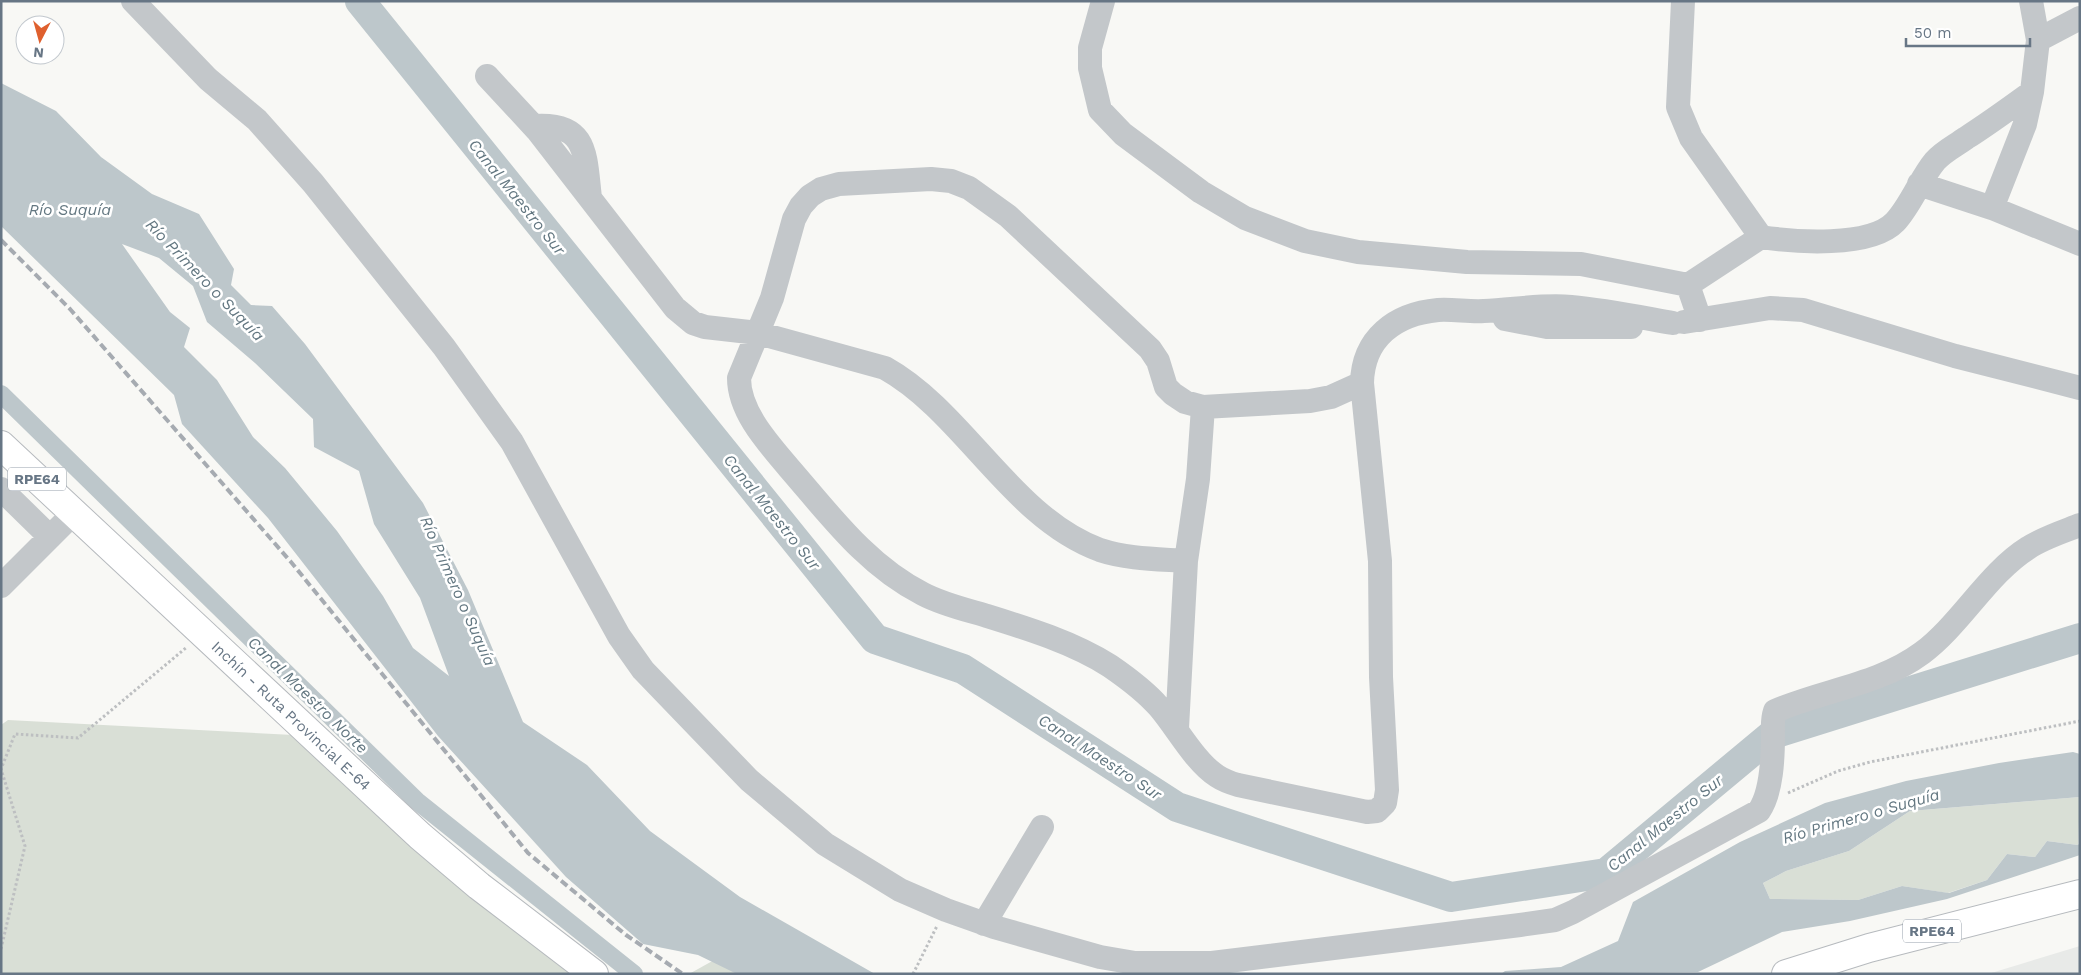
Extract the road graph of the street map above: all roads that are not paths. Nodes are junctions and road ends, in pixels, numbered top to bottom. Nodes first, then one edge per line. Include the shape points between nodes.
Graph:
1 (133, 1) edge
2 (1102, 1) edge
3 (1683, 1) edge
4 (2031, 1) edge
5 (2080, 18) edge
6 (2038, 40) junction
7 (487, 76) dead end
8 (2032, 92) junction
9 (1919, 184) junction
10 (1992, 208) junction
11 (1761, 237) junction
12 (2080, 244) edge
13 (1688, 285) junction
14 (1700, 320) junction
15 (758, 334) junction
16 (1362, 383) junction
17 (2080, 388) edge
18 (1203, 407) junction
19 (1, 445) edge
20 (1, 489) edge
21 (73, 514) junction
22 (2080, 526) edge
23 (50, 537) junction
24 (1186, 561) junction
25 (1, 586) edge
26 (1177, 728) junction
27 (1042, 827) dead end
28 (2080, 894) edge
29 (984, 924) junction
30 (594, 974) edge
31 (1786, 974) edge

1 - 29 street via 208,78 256,120 307,176 444,347 512,442 619,636 643,670 749,780 825,844 900,890
2 - 13 street via 1090,54 1091,76 1100,110 1123,134 1201,192 1245,218 1305,241 1358,252 1467,262 1581,264
3 - 11 street via 1678,107 1682,120 1691,138
4 - 6 street
5 - 6 street
6 - 8 street
7 - 15 street via 534,126 682,315 705,327
8 - 9 street via 1948,149
8 - 10 street via 2025,124
9 - 10 street
9 - 11 street via 1895,222 1882,232 1825,241
10 - 12 street
11 - 13 street
13 - 14 street
14 - 16 street via 1630,327 1547,327 1471,312 1440,310 1417,314 1377,336 1362,365
14 - 17 street via 1770,308 1803,310 1954,356
15 - 18 street via 780,276 794,219 810,196 839,184 931,179 951,181 969,188 1008,216 1150,349 1158,361 1166,387 1173,394 1185,402
15 - 24 street via 862,360 904,379 1032,506 1080,542 1120,556
15 - 26 street via 739,378 739,392 744,404 775,451 854,543 874,561 923,594 1020,627 1110,666 1157,705
16 - 18 street via 1331,397 1310,401
16 - 26 street via 1380,561 1385,803 1377,811 1367,812 1238,785 1218,777 1205,766
18 - 24 street via 1198,480
19 - 21 main road, Inchín - Ruta Provincial E-64 / RPE64
20 - 23 street
21 - 23 street
21 - 30 main road, Inchín - Ruta Provincial E-64 / RPE64 via 420,836 479,886
22 - 29 street via 2027,549 2004,568 1924,651 1905,665 1876,678 1775,711 1770,770 1764,803 1759,811 1555,920 1212,964 1162,965 1100,957
23 - 25 street
24 - 26 street
27 - 29 street
28 - 31 main road, RPE64 via 1869,948

